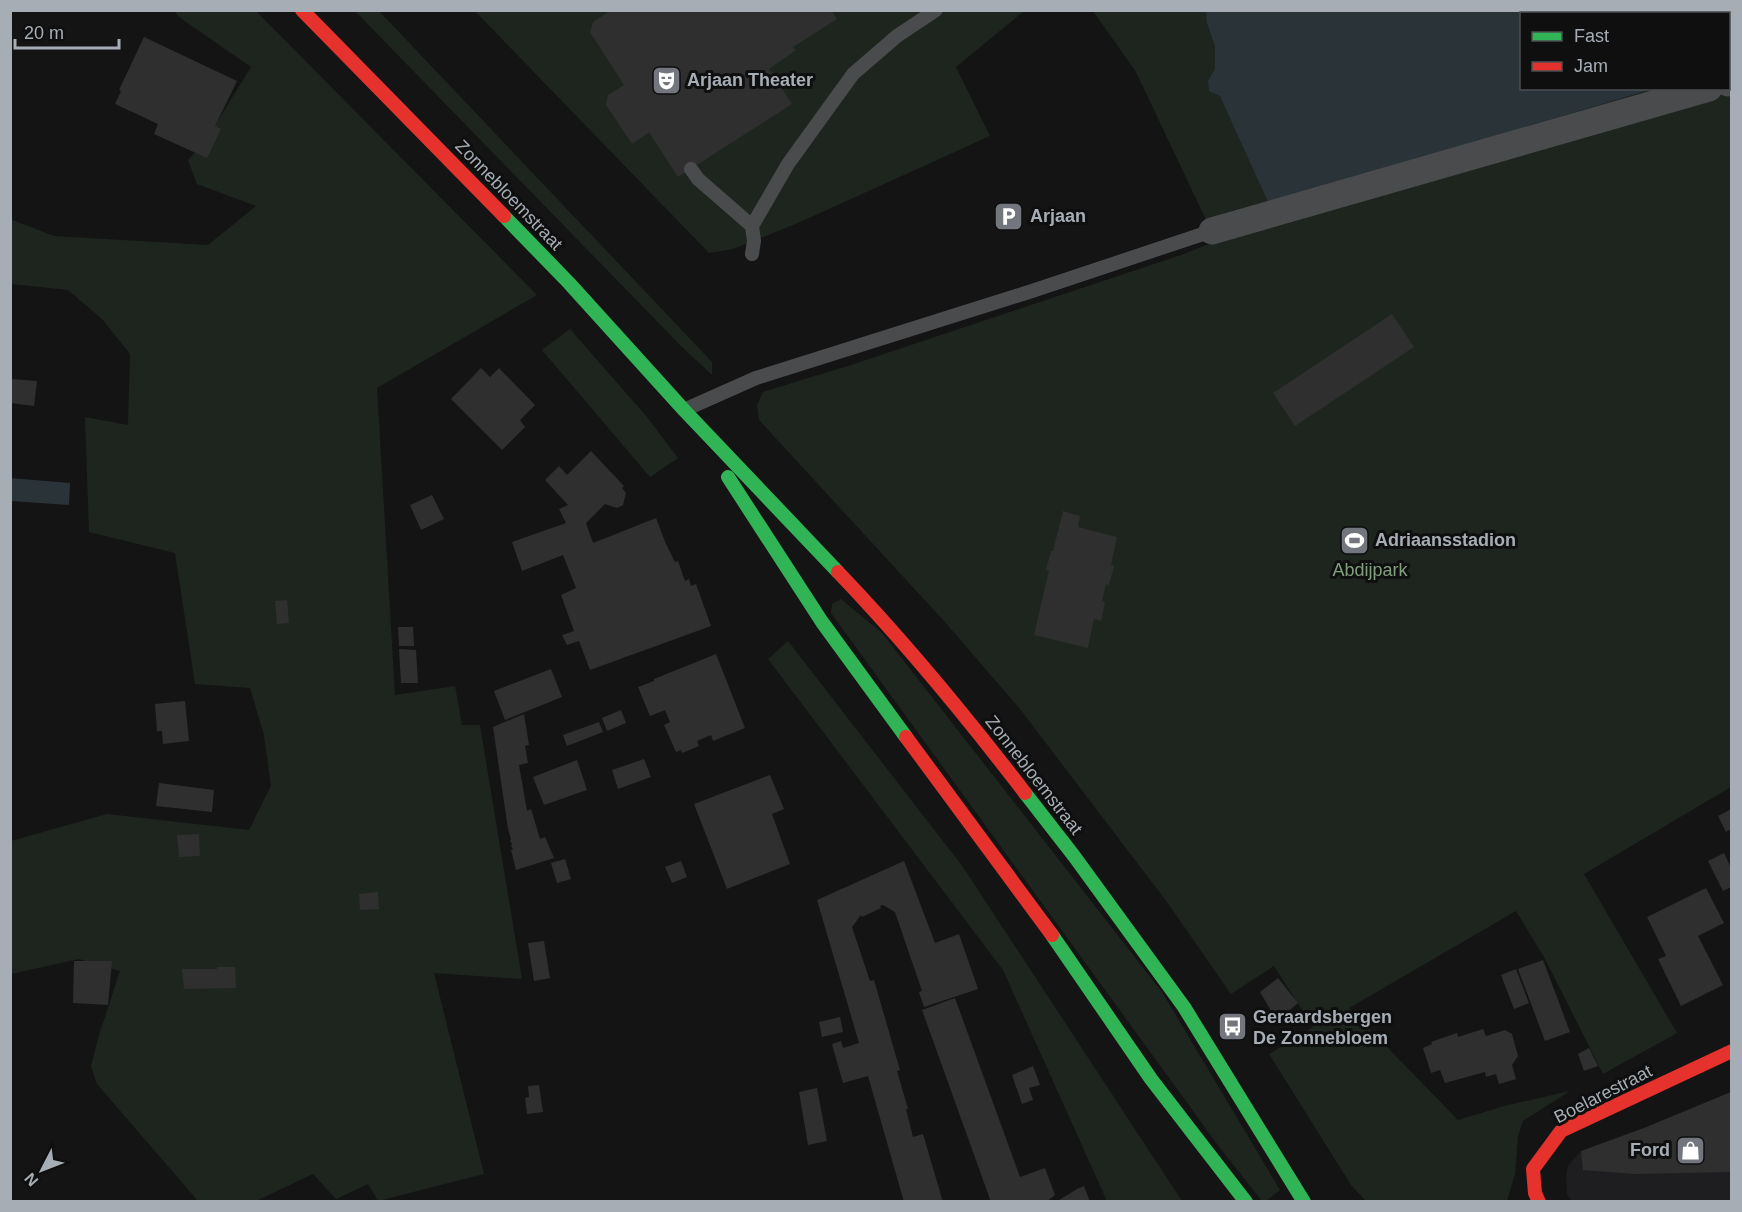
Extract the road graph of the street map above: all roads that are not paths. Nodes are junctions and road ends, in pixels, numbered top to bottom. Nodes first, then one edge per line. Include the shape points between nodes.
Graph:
1 (302, 10) edge
2 (936, 10) edge
3 (1702, 90) edge
4 (691, 169) dead end
5 (752, 226) junction
6 (1212, 231) joint
7 (752, 254) dead end
8 (684, 410) junction
9 (826, 583) dead end
10 (816, 595) dead end
11 (862, 596) junction
12 (818, 617) junction
13 (1731, 1051) edge
14 (1246, 1202) edge
15 (1305, 1202) edge
16 (1539, 1202) edge

1 - 8 main road, Zonnebloemstraat via 569,283
2 - 5 lane via 897,36 853,75 788,164
3 - 6 street
4 - 5 lane
5 - 7 lane
6 - 8 lane via 756,378
8 - 11 main road, Zonnebloemstraat
8 - 12 main road, Zonnebloemstraat
9 - 11 main road via 843,582
10 - 12 main road
11 - 15 main road, Zonnebloemstraat via 981,736 1074,856 1184,1007
12 - 14 main road, Zonnebloemstraat via 1063,950 1151,1079
13 - 16 main road, Boelarestraat via 1561,1131 1533,1169

